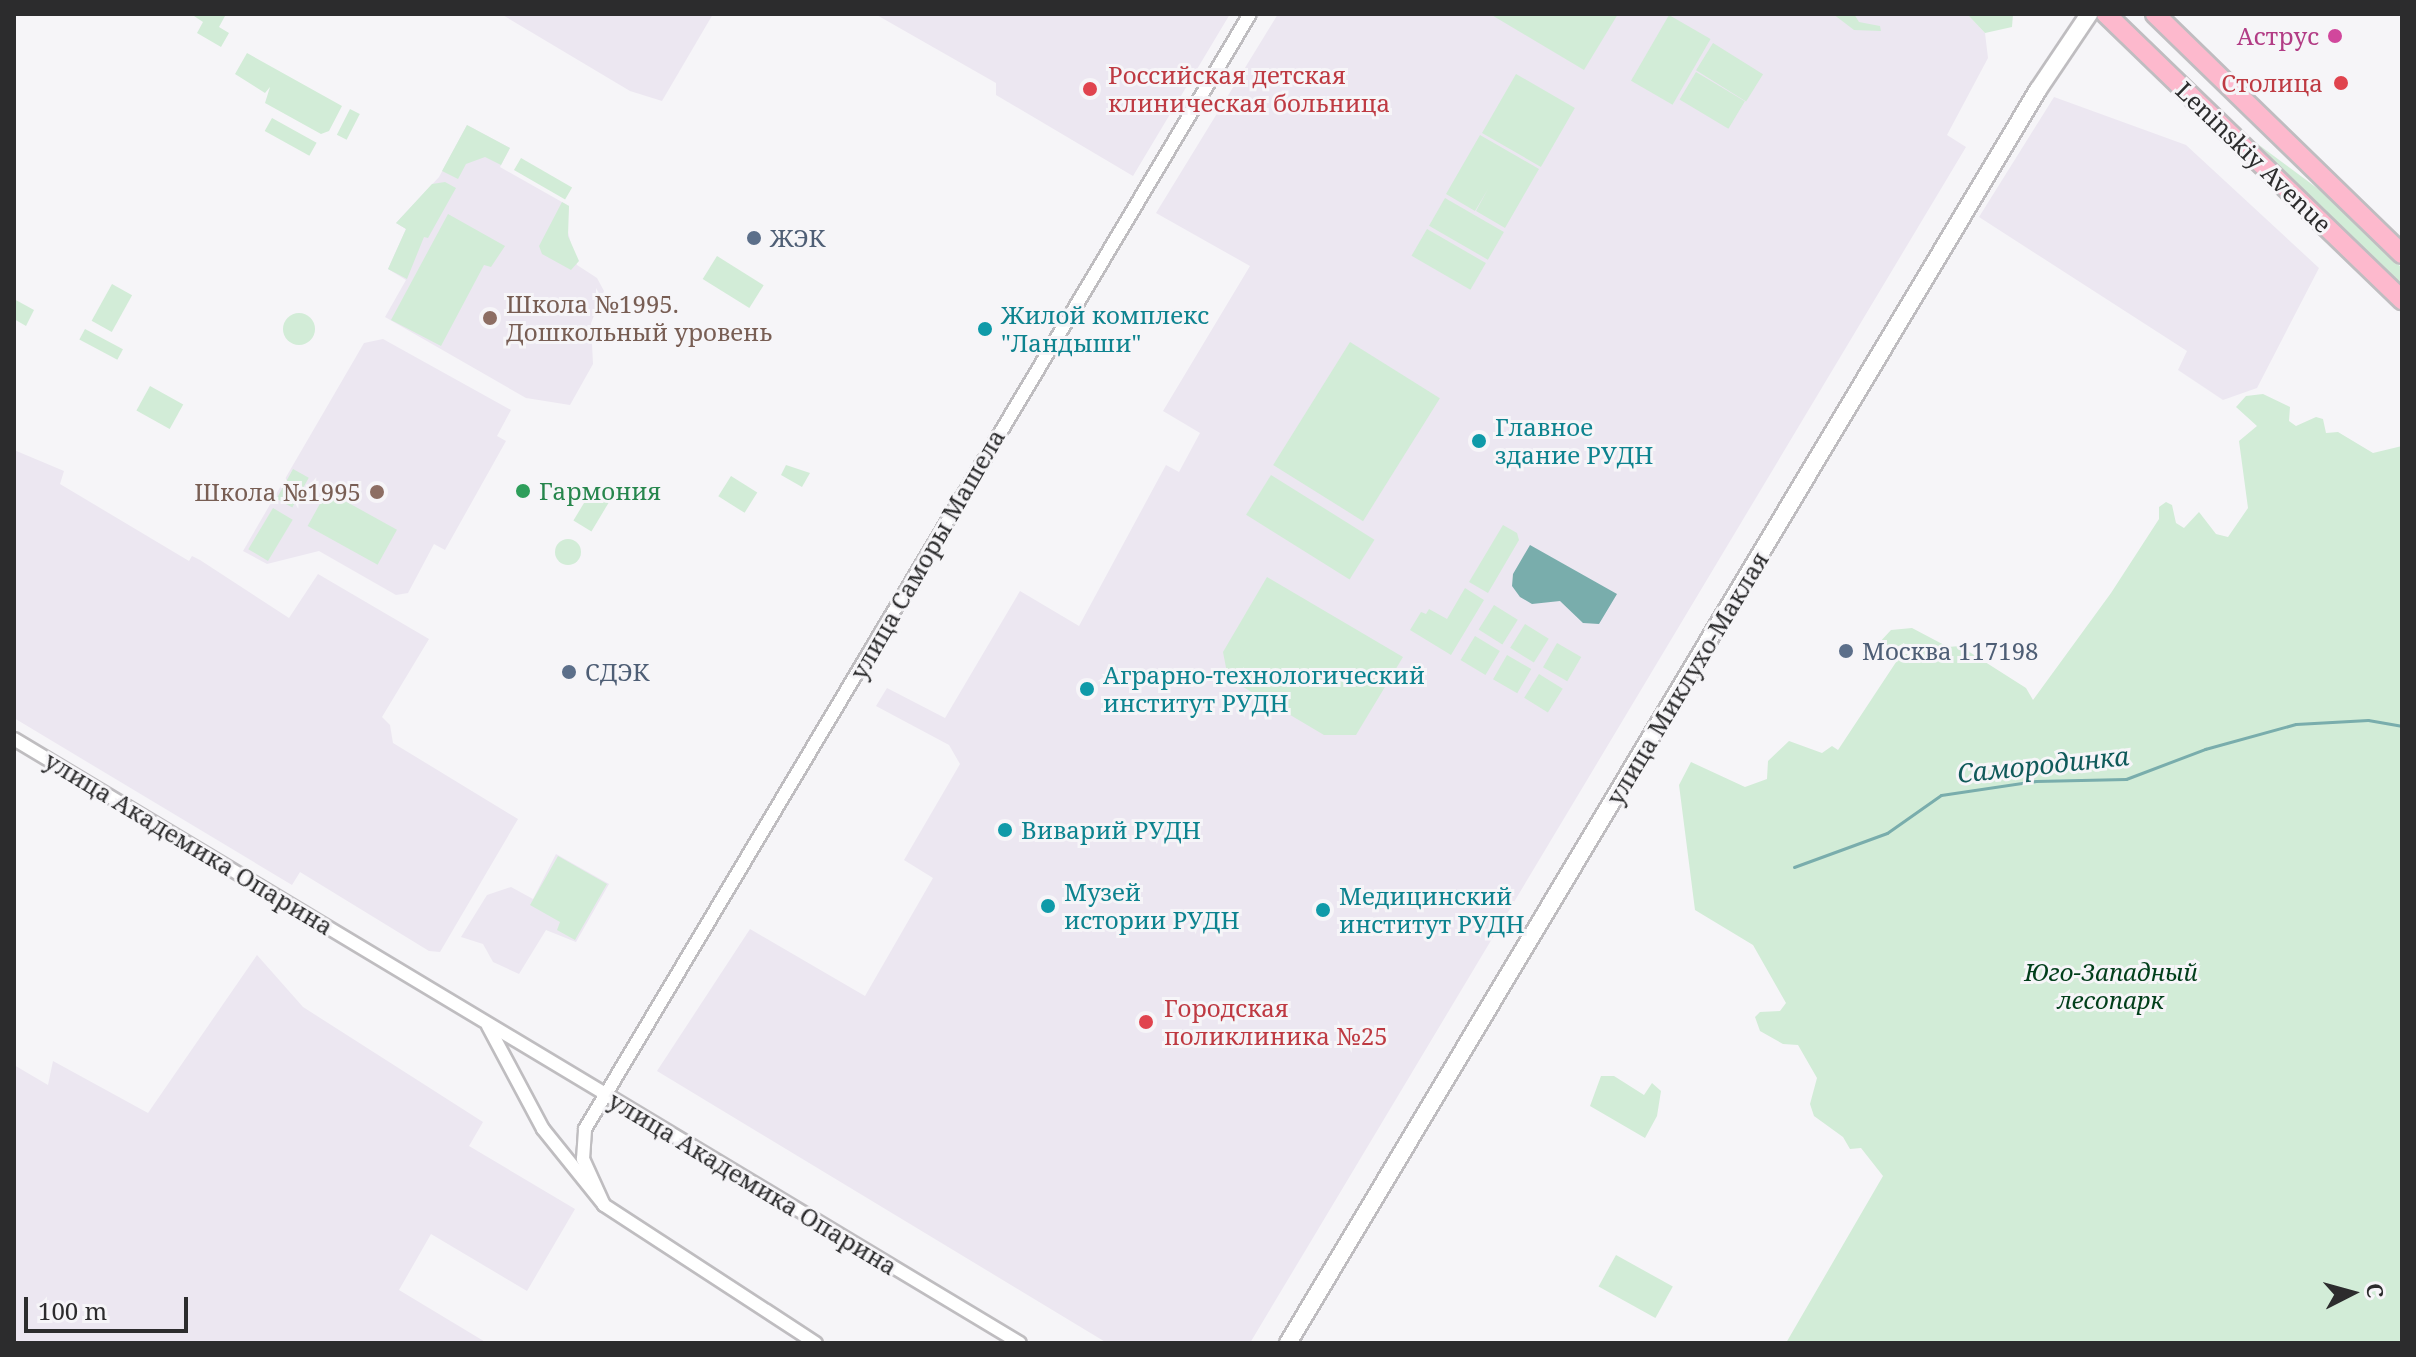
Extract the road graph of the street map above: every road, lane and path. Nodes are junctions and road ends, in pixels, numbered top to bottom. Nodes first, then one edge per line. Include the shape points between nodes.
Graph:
1 (1250, 14) edge
2 (2089, 14) edge
3 (2106, 14) edge
4 (2155, 14) edge
5 (2402, 254) edge
6 (2402, 300) edge
7 (14, 739) edge
8 (486, 1023) junction
9 (606, 1095) junction
10 (604, 1205) junction
11 (816, 1343) edge
12 (1020, 1343) edge
13 (1288, 1343) edge

1 - 9 street, улица Саморы Машела
2 - 13 main road, улица Миклухо-Маклая via 2031,101
3 - 6 main road, Leninskiy Avenue
4 - 5 main road, Leninskiy Avenue
7 - 8 street, улица Академика Опарина
8 - 9 street, улица Академика Опарина
8 - 10 street via 543,1129
9 - 10 street, улица Саморы Машела via 581,1145
9 - 12 street, улица Академика Опарина
10 - 11 street

